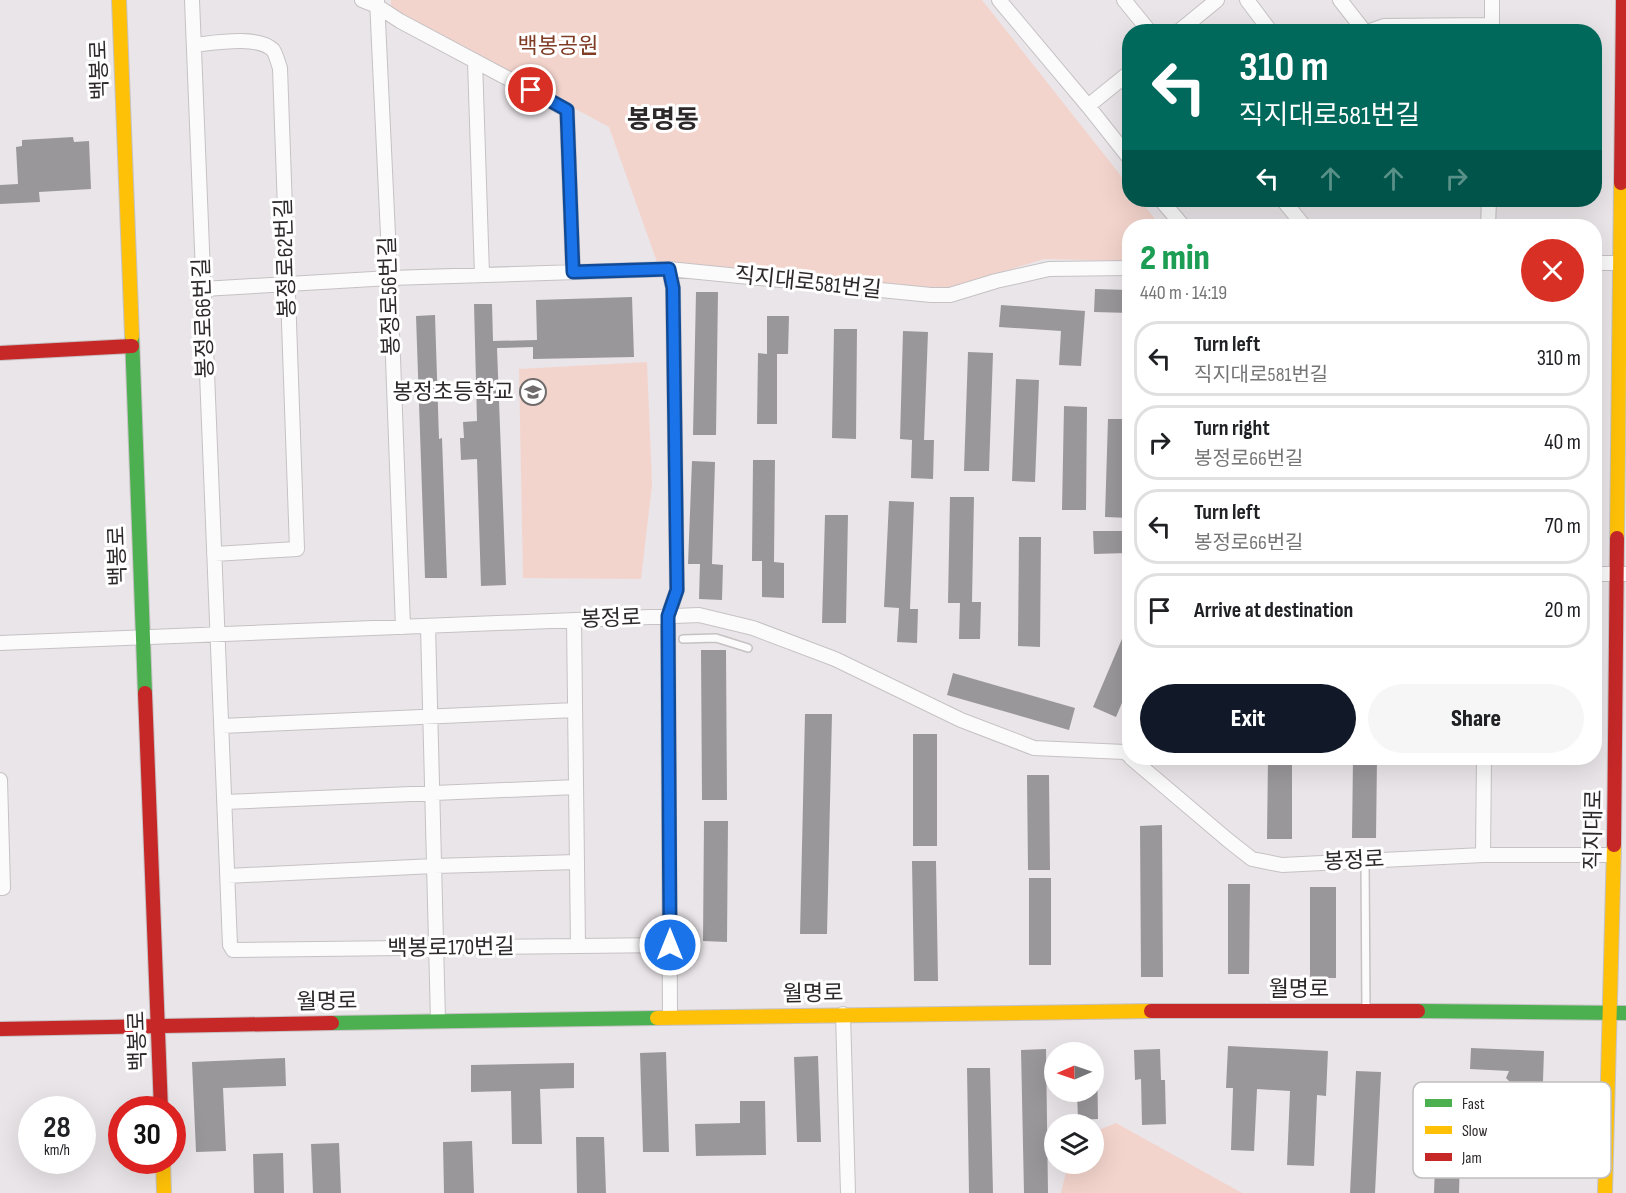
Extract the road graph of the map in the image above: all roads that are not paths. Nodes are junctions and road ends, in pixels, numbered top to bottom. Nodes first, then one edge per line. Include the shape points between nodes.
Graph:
1 (119, 0) edge
2 (192, 0) edge
3 (362, 0) edge
4 (999, 0) edge
5 (1124, 0) edge
6 (1217, 0) edge
7 (1247, 0) edge
8 (1340, 0) edge
9 (1492, 0) edge
10 (1623, 0) edge
11 (377, 3) edge
12 (1144, 24) edge
13 (1188, 24) edge
14 (1265, 24) edge
15 (1360, 24) edge
16 (1492, 24) edge
17 (194, 45) junction
18 (475, 61) junction
19 (1122, 78) edge
20 (1088, 106) junction
21 (1122, 149) edge
22 (1167, 207) edge
23 (1289, 207) edge
24 (1177, 219) edge
25 (1298, 219) edge
26 (1602, 263) edge
27 (1623, 263) edge
28 (1122, 268) edge
29 (669, 269) junction
30 (573, 272) junction
31 (482, 275) junction
32 (390, 278) junction
33 (287, 284) junction
34 (203, 289) junction
35 (132, 346) junction
36 (0, 353) edge
37 (214, 554) junction
38 (1602, 574) edge
39 (1622, 574) edge
40 (668, 616) junction
41 (574, 620) junction
42 (429, 626) junction
43 (403, 627) junction
44 (217, 635) junction
45 (142, 637) junction
46 (683, 639) dead end
47 (0, 643) edge
48 (748, 648) dead end
49 (575, 710) junction
50 (431, 716) junction
51 (221, 726) junction
52 (1122, 752) edge
53 (1144, 765) edge
54 (1484, 765) edge
55 (0, 780) edge
56 (576, 787) junction
57 (432, 793) junction
58 (224, 802) junction
59 (1483, 855) junction
60 (1365, 861) junction
61 (1618, 861) edge
62 (577, 862) junction
63 (434, 866) junction
64 (227, 876) junction
65 (0, 888) edge
66 (670, 945) junction
67 (578, 946) junction
68 (436, 948) junction
69 (232, 950) joint
70 (1366, 1011) junction
71 (1611, 1012) junction
72 (1626, 1013) edge
73 (843, 1014) junction
74 (670, 1017) junction
75 (438, 1021) junction
76 (159, 1026) junction
77 (0, 1029) edge
78 (1609, 1082) edge
79 (162, 1096) edge
80 (163, 1174) edge
81 (1605, 1178) edge
82 (164, 1193) edge
83 (848, 1193) edge
84 (1605, 1193) edge

1 - 35 street, 백봉로
2 - 17 street, 봉정로66번길
3 - 11 street
4 - 20 street
5 - 12 street
6 - 13 street
7 - 14 street
8 - 15 street
9 - 16 street
10 - 27 street, 직지대로
11 - 18 street via 400,21
11 - 32 street, 봉정로56번길
17 - 33 street, 봉정로62번길 via 258,42 273,51 280,68
17 - 34 street, 봉정로66번길
18 - 30 street via 567,110
18 - 31 street
19 - 20 street
20 - 21 street
22 - 24 street
23 - 25 street
26 - 27 street
27 - 39 street, 직지대로
28 - 29 street, 직지대로581번길 via 1049,269 950,295
29 - 30 street, 직지대로581번길
29 - 40 street via 673,288 677,590
30 - 31 street, 직지대로581번길
31 - 32 street, 직지대로581번길
32 - 33 street, 직지대로581번길
32 - 43 street, 봉정로56번길
33 - 34 street, 직지대로581번길
33 - 37 street, 봉정로62번길 via 297,549
34 - 37 street, 봉정로66번길
35 - 36 street
35 - 45 street, 백봉로
37 - 44 street, 봉정로66번길
38 - 39 street
39 - 61 street, 직지대로
40 - 41 street, 봉정로
40 - 52 street, 봉정로 via 699,615 753,628 835,659 961,720 1034,748
40 - 66 street
41 - 42 street, 봉정로
41 - 49 street
42 - 43 street, 봉정로
42 - 50 street
43 - 44 street, 봉정로
44 - 45 street, 봉정로
44 - 51 street, 봉정로66번길
45 - 47 street, 봉정로
45 - 76 street, 백봉로
46 - 48 lane via 716,638
49 - 50 street
49 - 56 street
50 - 51 street
50 - 57 street
51 - 58 street, 봉정로66번길
53 - 60 street, 봉정로 via 1252,859 1282,865
54 - 59 street
55 - 65 street
56 - 57 street
56 - 62 street
57 - 58 street
57 - 63 street
58 - 64 street, 봉정로66번길
59 - 60 street, 봉정로
59 - 61 street, 봉정로
60 - 70 lane
61 - 71 street, 직지대로
62 - 63 street
62 - 67 street
63 - 64 street
63 - 68 street
64 - 69 street, 봉정로66번길
66 - 67 street, 백봉로170번길
66 - 74 street
67 - 68 street, 백봉로170번길
68 - 69 street, 백봉로170번길
68 - 75 street
70 - 71 street, 월명로
70 - 73 street, 월명로
71 - 72 street, 월명로
71 - 78 street, 직지대로
73 - 74 street, 월명로
73 - 83 street
74 - 75 street, 월명로
75 - 76 street, 월명로
76 - 77 street, 월명로
76 - 79 street, 백봉로
80 - 82 street
81 - 84 street, 직지대로

